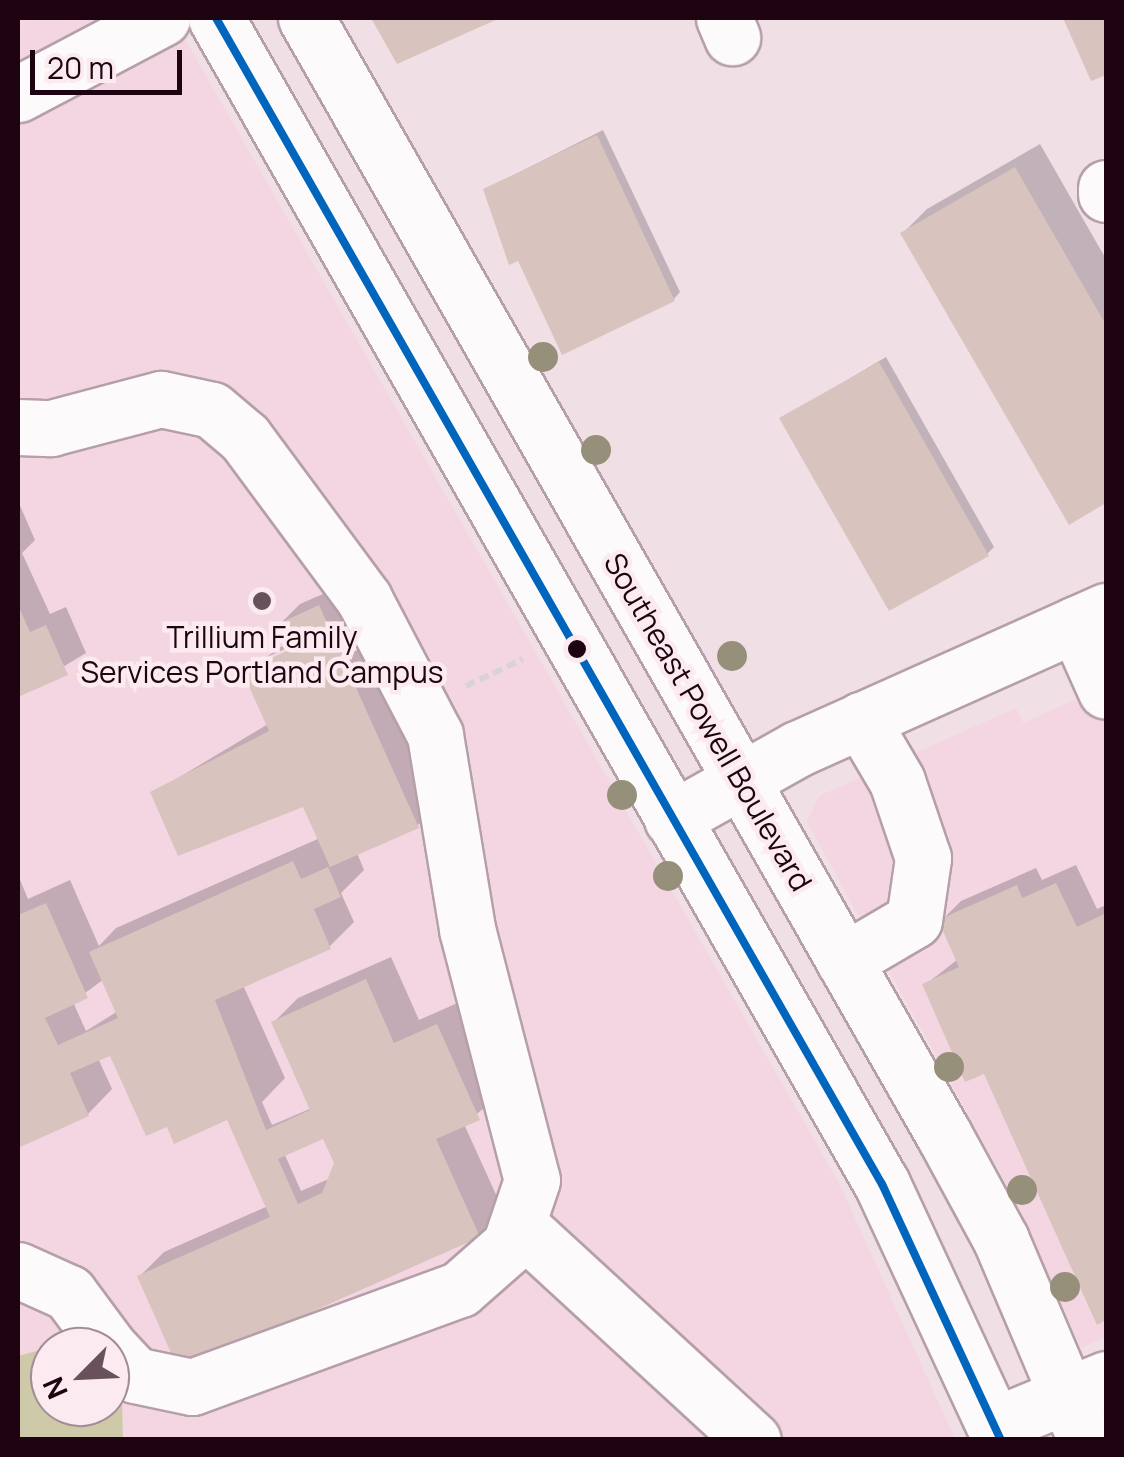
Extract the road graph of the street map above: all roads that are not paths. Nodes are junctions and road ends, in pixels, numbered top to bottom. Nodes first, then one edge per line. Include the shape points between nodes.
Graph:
1 (162, 18) edge
2 (216, 18) edge
3 (306, 18) edge
4 (18, 94) edge
5 (18, 426) edge
6 (1091, 617) edge
7 (1106, 692) edge
8 (861, 720) junction
9 (740, 778) junction
10 (672, 819) junction
11 (844, 961) junction
12 (520, 1226) junction
13 (18, 1270) edge
14 (94, 1327) edge
15 (130, 1365) edge
16 (1087, 1405) edge
17 (998, 1432) edge
18 (753, 1440) edge

1 - 4 main road
2 - 10 main road
3 - 9 main road, Southeast Powell Boulevard
5 - 12 main road via 51,428 161,399 212,410 245,438 364,599 424,706 532,1180
6 - 7 main road
6 - 8 main road
8 - 9 main road
8 - 11 main road via 897,781 924,858 914,920
9 - 10 main road
9 - 11 main road, Southeast Powell Boulevard
10 - 17 main road via 882,1184
11 - 16 main road, Southeast Powell Boulevard
12 - 15 main road via 460,1290 355,1322 211,1384 152,1383
12 - 18 main road
13 - 14 main road via 69,1293
16 - 17 main road

